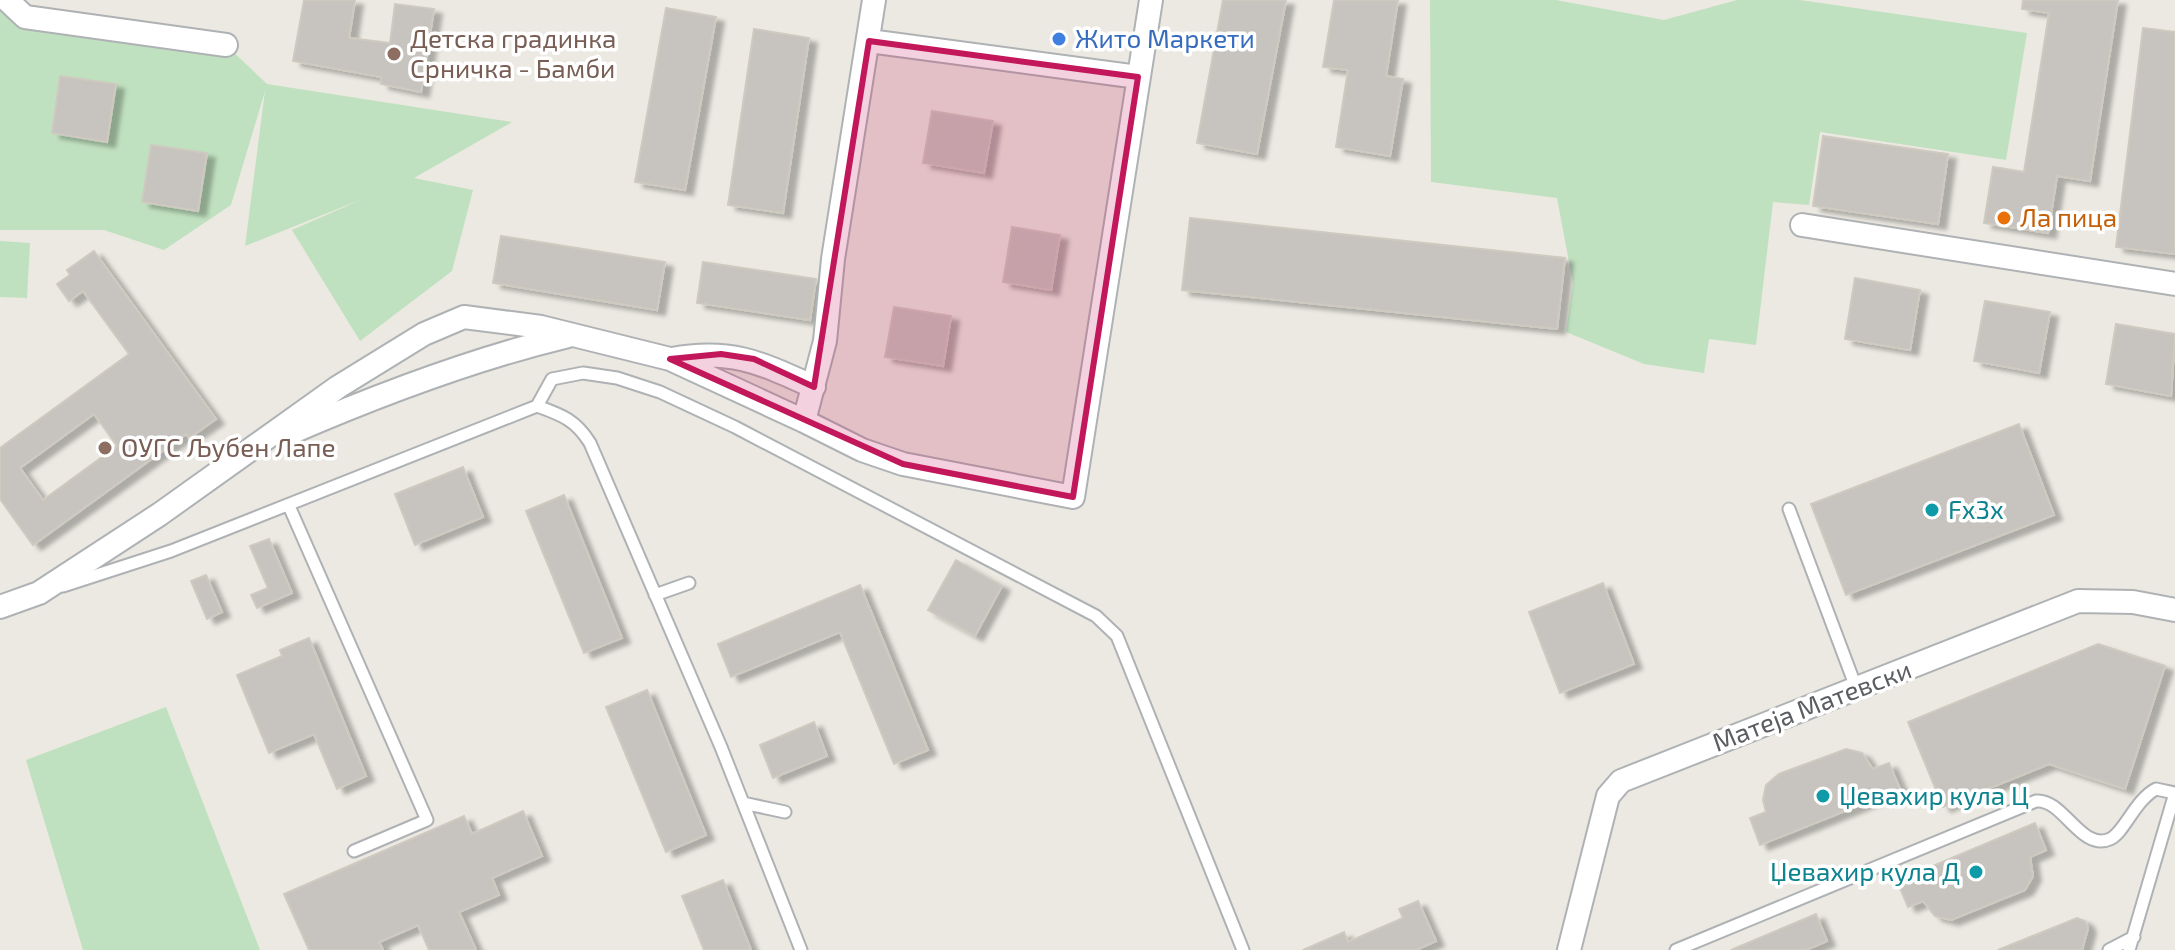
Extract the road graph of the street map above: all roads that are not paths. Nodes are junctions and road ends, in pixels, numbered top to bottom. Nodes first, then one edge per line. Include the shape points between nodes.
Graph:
1 (7, 0) edge
2 (874, 0) edge
3 (1151, 0) edge
4 (869, 41) junction
5 (226, 45) dead end
6 (1138, 77) junction
7 (1802, 225) dead end
8 (2175, 284) edge
9 (573, 335) junction
10 (670, 359) junction
11 (814, 387) junction
12 (537, 406) junction
13 (804, 421) junction
14 (242, 455) junction
15 (289, 506) junction
16 (1789, 509) dead end
17 (689, 583) dead end
18 (655, 595) junction
19 (18, 596) edge
20 (2175, 610) edge
21 (1858, 690) junction
22 (2175, 793) edge
23 (743, 803) junction
24 (785, 812) dead end
25 (354, 851) dead end
26 (2134, 937) junction
27 (801, 950) edge
28 (1243, 950) edge
29 (1569, 950) edge
30 (1676, 950) edge
31 (2109, 950) edge
32 (2129, 950) edge

1 - 5 street via 25,17
2 - 4 street
3 - 6 street
4 - 6 street
4 - 11 street
6 - 13 street via 1073,497 903,464
7 - 8 street
9 - 10 street
9 - 14 street via 521,347 352,406
9 - 14 street via 493,319 455,320 338,387
10 - 11 street via 721,354 754,359
10 - 13 street
11 - 13 street
12 - 15 lane
12 - 18 lane via 578,424
12 - 28 lane via 552,379 583,373 660,392 1096,616 1117,636
14 - 19 street
15 - 19 lane via 171,551
15 - 25 lane via 427,820
16 - 21 lane
17 - 18 lane
18 - 23 lane
20 - 21 street, Матеја Матевски via 2133,602 2078,601
21 - 29 street, Матеја Матевски via 1621,781 1608,796
22 - 26 lane
22 - 30 lane via 2156,789 2145,795 2120,831 2099,840 2051,804 2036,801
23 - 24 lane
23 - 27 lane
26 - 31 lane
26 - 32 lane

